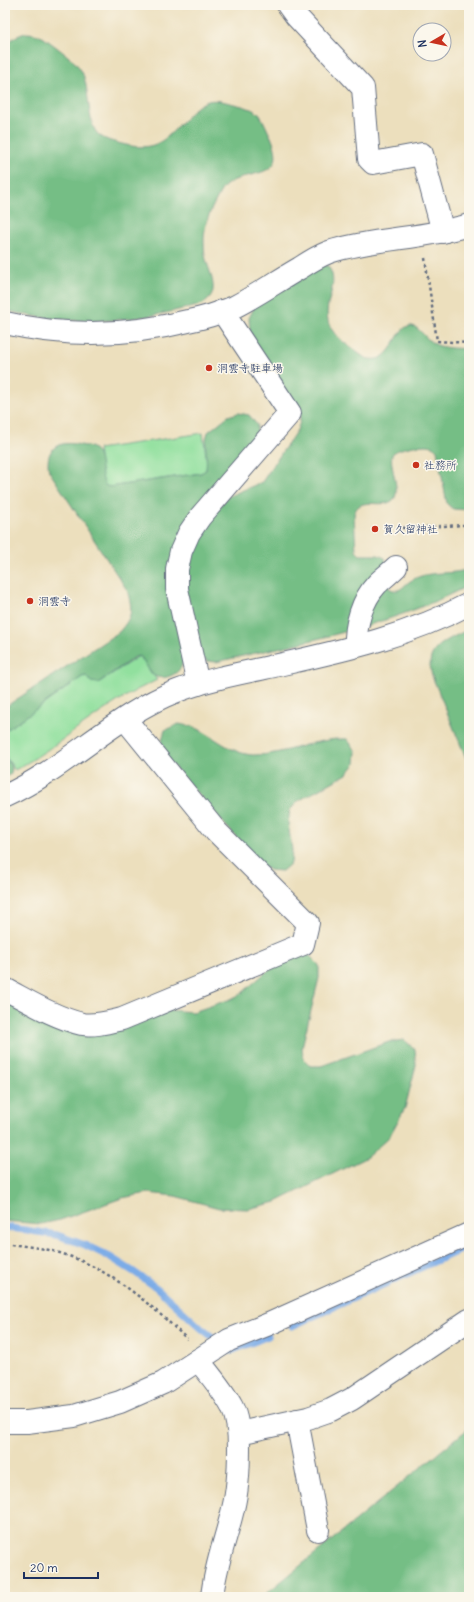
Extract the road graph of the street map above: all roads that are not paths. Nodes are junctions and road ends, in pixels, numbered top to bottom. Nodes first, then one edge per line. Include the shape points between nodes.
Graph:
1 (288, 5) edge
2 (469, 225) edge
3 (444, 232) junction
4 (222, 311) junction
5 (5, 323) edge
6 (396, 567) dead end
7 (469, 604) edge
8 (356, 646) junction
9 (198, 684) junction
10 (125, 719) junction
11 (5, 796) edge
12 (5, 989) edge
13 (469, 1234) edge
14 (469, 1320) edge
15 (211, 1351) junction
16 (297, 1420) junction
17 (5, 1422) edge
18 (239, 1433) junction
19 (318, 1530) dead end
20 (212, 1597) edge

1 - 3 street via 363,88 369,159 373,163 422,154
2 - 3 street
3 - 4 street via 349,247 327,253
4 - 5 street via 171,326 106,334 40,330
4 - 9 street via 290,413 200,517 181,551 177,569 177,589
6 - 8 street via 376,585 362,609
7 - 8 street via 408,631
8 - 9 street
9 - 10 street via 177,691
10 - 11 street via 43,776
10 - 12 street via 216,831 308,923 303,944 122,1019 103,1024 83,1024 63,1018
13 - 15 street
14 - 16 street via 352,1399 331,1410
15 - 17 street via 163,1383 120,1402 74,1416
15 - 18 street via 218,1385 232,1408
16 - 18 street
16 - 19 street
18 - 20 street via 237,1489 219,1555

